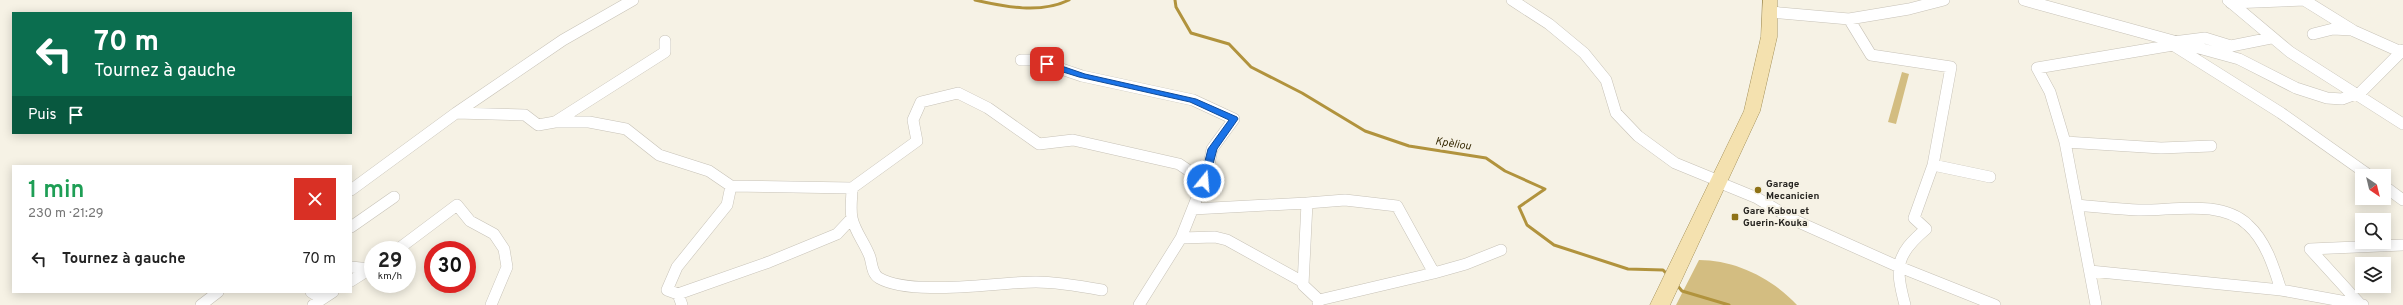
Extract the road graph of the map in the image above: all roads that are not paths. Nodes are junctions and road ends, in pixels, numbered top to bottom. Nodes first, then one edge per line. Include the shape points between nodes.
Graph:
1 (633, 0) edge
2 (1512, 0) edge
3 (1944, 0) edge
4 (2024, 0) edge
5 (2304, 0) edge
6 (2230, 2) edge
7 (1770, 6) edge
8 (1848, 19) junction
9 (2354, 31) junction
10 (2313, 34) dead end
11 (2271, 38) junction
12 (665, 41) dead end
13 (2173, 43) junction
14 (2402, 51) edge
15 (1021, 60) dead end
16 (2356, 95) junction
17 (456, 113) junction
18 (555, 122) junction
19 (2403, 124) edge
20 (2065, 142) junction
21 (2211, 146) dead end
22 (1933, 165) junction
23 (2360, 169) edge
24 (1990, 177) dead end
25 (1204, 181) junction
26 (1718, 181) junction
27 (731, 186) junction
28 (852, 188) junction
29 (352, 189) edge
30 (2391, 191) edge
31 (394, 197) dead end
32 (2403, 200) edge
33 (1307, 203) junction
34 (2077, 205) junction
35 (1193, 209) junction
36 (852, 218) junction
37 (352, 225) edge
38 (1181, 238) junction
39 (409, 241) edge
40 (2403, 244) edge
41 (1501, 250) dead end
42 (1896, 266) junction
43 (352, 267) edge
44 (364, 268) edge
45 (2090, 271) junction
46 (364, 273) edge
47 (1434, 273) junction
48 (352, 280) edge
49 (1303, 282) junction
50 (1102, 290) dead end
51 (2281, 290) junction
52 (217, 293) edge
53 (312, 293) edge
54 (331, 293) edge
55 (680, 299) edge
56 (317, 302) edge
57 (1319, 302) edge
58 (1661, 303) edge
59 (201, 305) edge
60 (491, 305) edge
61 (1139, 305) edge
62 (1905, 305) edge
63 (1995, 305) edge
64 (2096, 305) edge
65 (2362, 305) edge

1 - 17 street via 563,40
2 - 26 street via 1535,14 1589,59 1605,77 1615,112 1657,153 1687,170
3 - 8 street via 1909,9
4 - 13 street
5 - 6 street
5 - 9 street
6 - 11 street
7 - 8 street
7 - 26 main road via 1767,51 1752,111
8 - 22 street via 1871,55 1951,67
9 - 10 street via 2333,29
9 - 14 street
11 - 13 street via 2231,46 2205,38
11 - 16 street
12 - 18 street via 665,52
13 - 16 street via 2252,64 2313,95 2335,99
13 - 20 street via 2037,68 2050,92
13 - 23 street via 2281,113
14 - 16 street
15 - 25 street via 1036,60 1082,76 1193,100 1234,119 1212,149
16 - 19 street
17 - 18 street via 525,115 538,125
17 - 29 street
18 - 27 street via 589,122 626,129 659,155 709,171
20 - 21 street via 2161,148
20 - 34 street
22 - 24 street
22 - 42 street via 1914,218 1926,229 1907,244
25 - 28 street via 1179,164 1072,140 1039,144 988,108 958,93 921,102 913,120 917,142
25 - 35 street
26 - 42 street via 1757,198 1794,220
26 - 58 main road
27 - 28 street
27 - 55 street via 727,205 677,267 667,290
28 - 36 street
30 - 32 street
31 - 37 street
33 - 35 street
33 - 47 street via 1346,200 1398,206
33 - 49 street
34 - 45 street
34 - 51 street via 2113,210 2211,210 2241,219 2254,231 2268,253
35 - 38 street
36 - 50 street via 870,258 871,268 884,280 905,286 1037,282
36 - 55 street via 837,234
38 - 49 street via 1215,237 1227,240
38 - 61 street
39 - 60 street via 457,205 470,221 494,234 504,249 507,267
40 - 65 street via 2310,249
41 - 47 street
42 - 62 street
42 - 63 street
43 - 44 street
45 - 51 street
45 - 64 street
46 - 48 street
47 - 57 street
49 - 57 street
51 - 65 street
52 - 59 street
53 - 56 street
54 - 56 street

